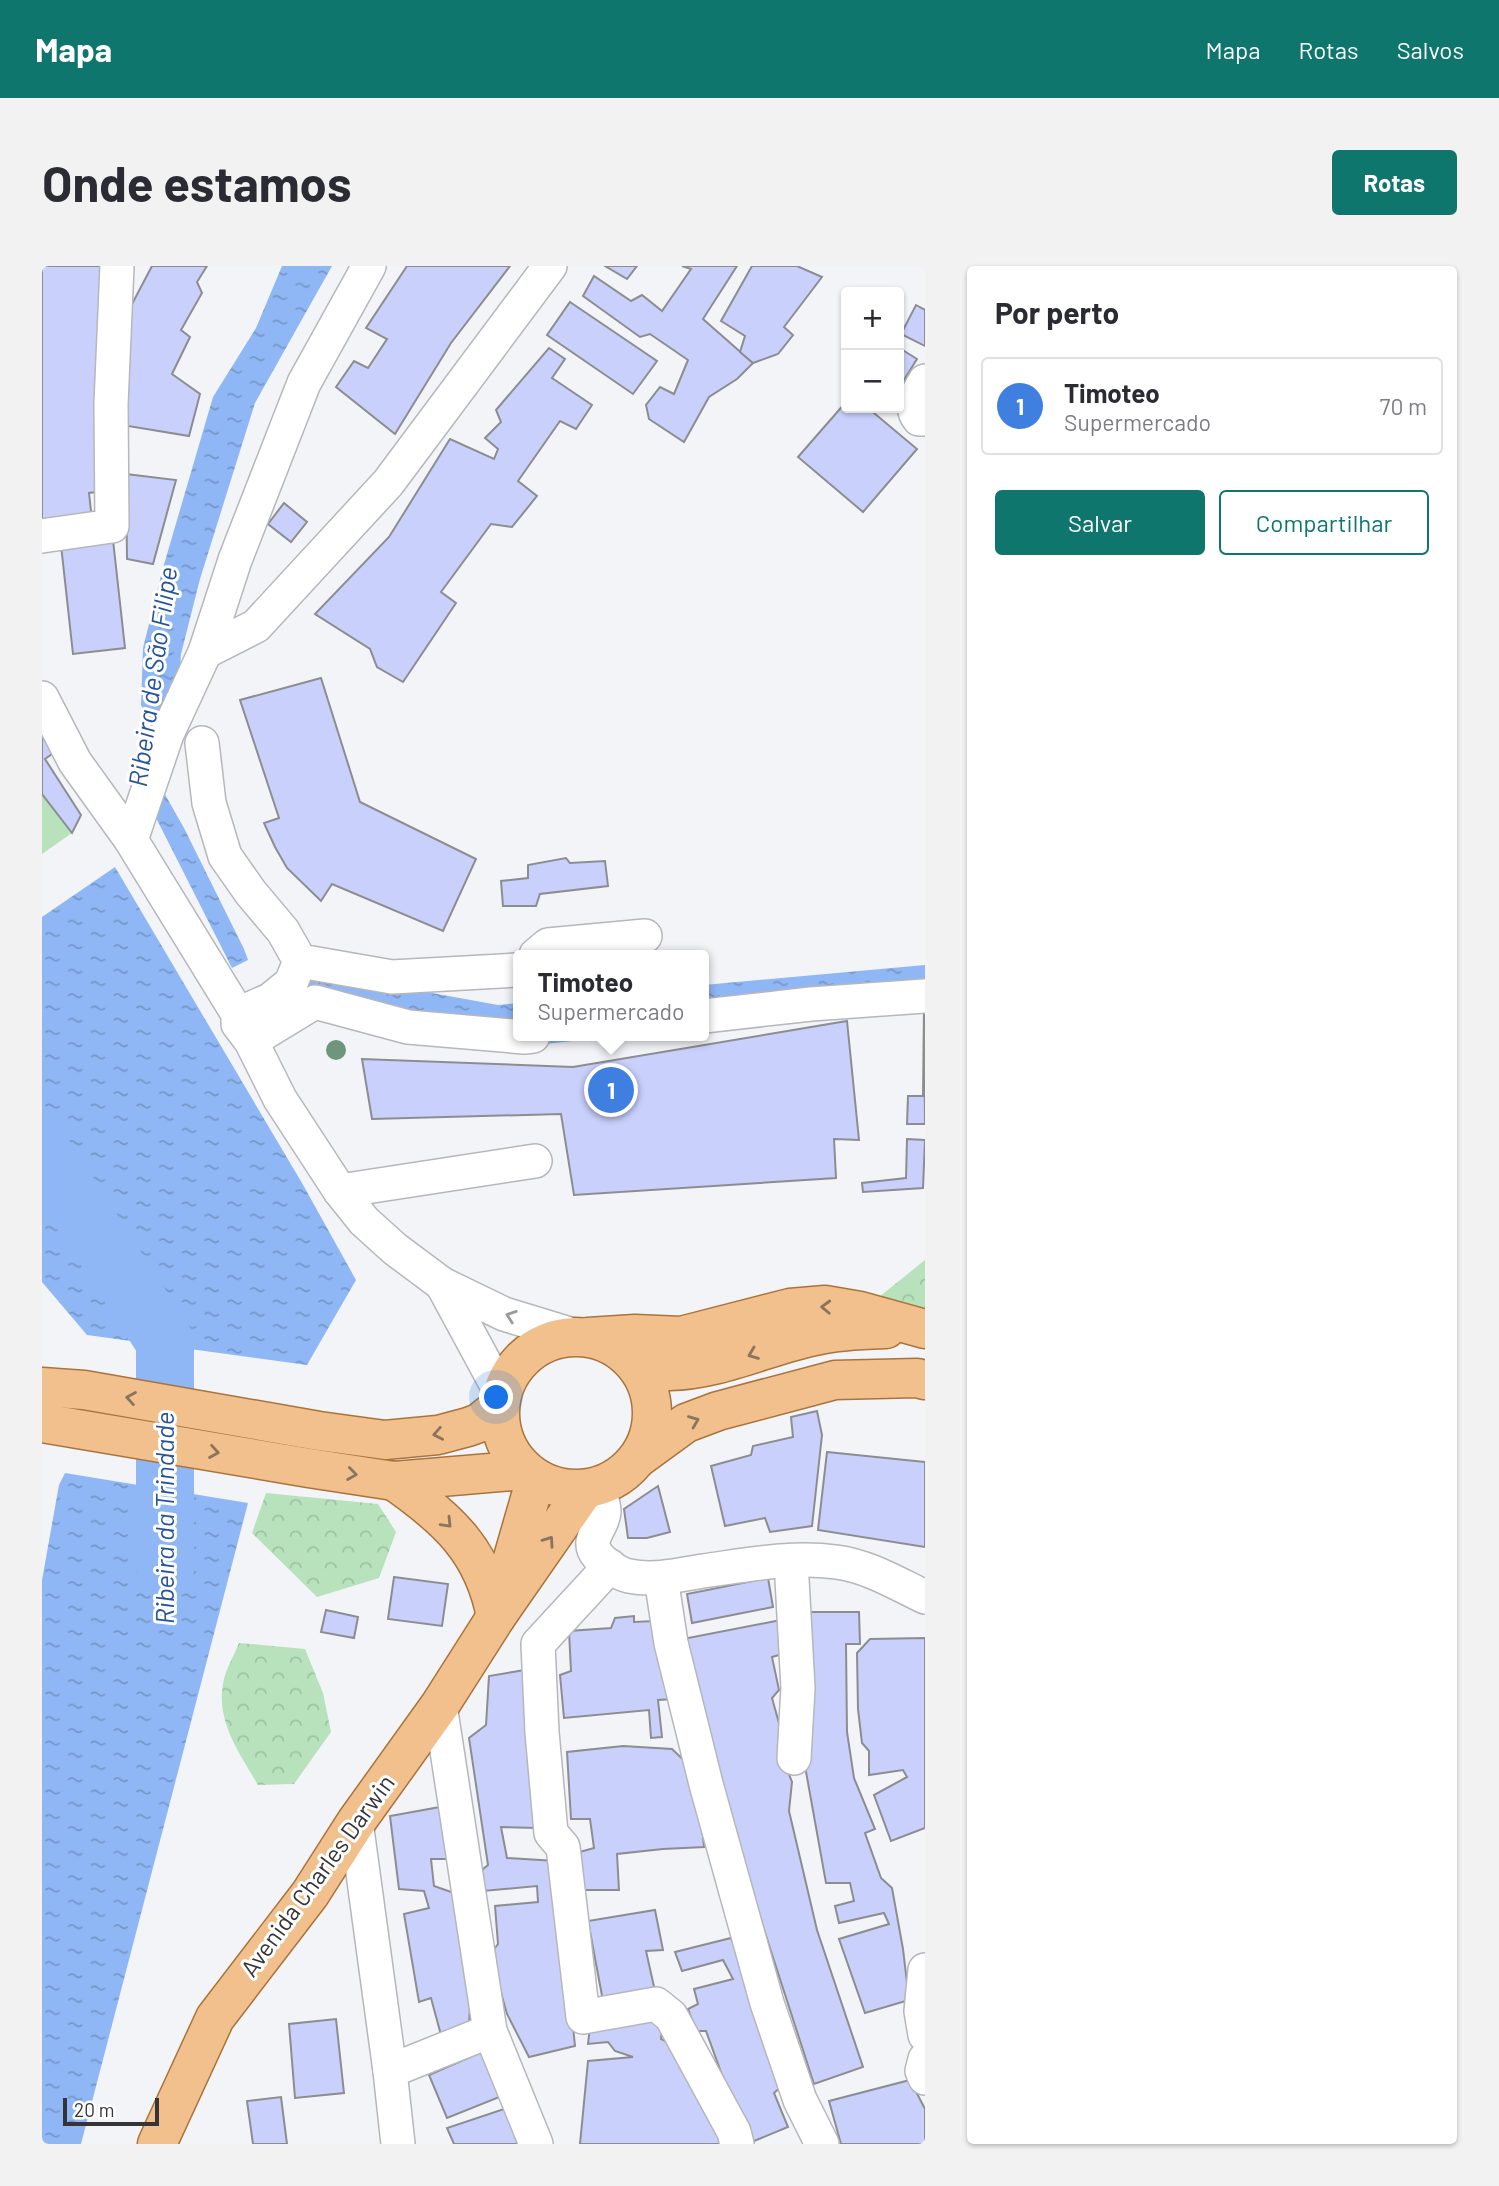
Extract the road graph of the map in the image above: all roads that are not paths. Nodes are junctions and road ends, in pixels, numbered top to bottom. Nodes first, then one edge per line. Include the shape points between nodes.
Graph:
1 (117, 266) edge
2 (369, 266) edge
3 (550, 266) edge
4 (925, 380) edge
5 (925, 419) edge
6 (42, 536) edge
7 (205, 652) junction
8 (42, 698) edge
9 (202, 743) dead end
10 (131, 840) junction
11 (645, 936) dead end
12 (542, 950) edge
13 (300, 961) junction
14 (513, 970) edge
15 (925, 996) edge
16 (709, 1015) edge
17 (243, 1027) junction
18 (513, 1036) edge
19 (535, 1161) dead end
20 (340, 1191) junction
21 (442, 1284) junction
22 (921, 1328) edge
23 (581, 1337) junction
24 (638, 1367) junction
25 (925, 1380) edge
26 (42, 1387) edge
27 (500, 1400) junction
28 (58, 1425) edge
29 (638, 1458) junction
30 (531, 1474) junction
31 (394, 1481) junction
32 (592, 1487) junction
33 (791, 1561) junction
34 (610, 1566) junction
35 (661, 1578) junction
36 (925, 1597) edge
37 (496, 1618) junction
38 (440, 1705) junction
39 (794, 1758) dead end
40 (356, 1822) junction
41 (925, 1970) edge
42 (490, 2031) junction
43 (925, 2035) edge
44 (925, 2059) edge
45 (390, 2071) junction
46 (925, 2078) edge
47 (157, 2144) edge
48 (398, 2144) edge
49 (536, 2144) edge
50 (737, 2144) edge
51 (822, 2144) edge

1 - 6 street via 112,526
2 - 7 street via 304,383 235,560
3 - 7 street via 388,483 256,626
4 - 5 street via 915,403 915,414
7 - 10 street via 167,734
8 - 10 street via 75,762
9 - 13 street via 209,803 225,856 283,931
10 - 17 street
11 - 12 street via 548,945
13 - 14 street via 392,977
13 - 17 street via 291,983
15 - 16 street
17 - 18 street via 315,1002 408,1027
17 - 20 street via 280,1099
19 - 20 street
20 - 21 street via 364,1222
23 -> 21 street via 505,1314
21 - 27 street
22 -> 23 main road via 825,1305 790,1308 681,1336
22 -> 24 main road via 810,1337 702,1367 668,1371
23 - 24 main road via 615,1346
23 - 27 main road via 551,1340 529,1352 512,1370
24 - 29 main road via 652,1403 652,1422
29 -> 25 main road via 686,1423 718,1411 835,1380
27 -> 26 main road via 479,1423 468,1427 385,1440 85,1390
27 - 30 main road via 501,1431 510,1453
28 -> 31 main road
29 - 32 main road via 612,1480
30 - 31 main road
30 - 32 main road via 568,1489
30 - 37 main road
31 -> 37 main road via 424,1502 464,1542 484,1574
32 - 34 street via 604,1508 594,1547 596,1555
37 -> 32 main road
33 - 35 street
33 - 36 street via 866,1568
33 - 39 street via 798,1688
34 - 35 street via 627,1576
34 - 50 street via 538,1644 551,1833 564,1847 583,2017 656,2004 671,2016
35 - 51 street via 680,1682 763,1990 800,2100
37 - 38 main road, Avenida Charles Darwin
38 - 40 main road, Avenida Charles Darwin
38 - 42 street
40 - 45 street
40 - 47 main road, Avenida Charles Darwin via 310,1894 215,2018
41 - 43 street via 921,2011
42 - 45 street
42 - 49 street
44 - 46 street
45 - 48 street

